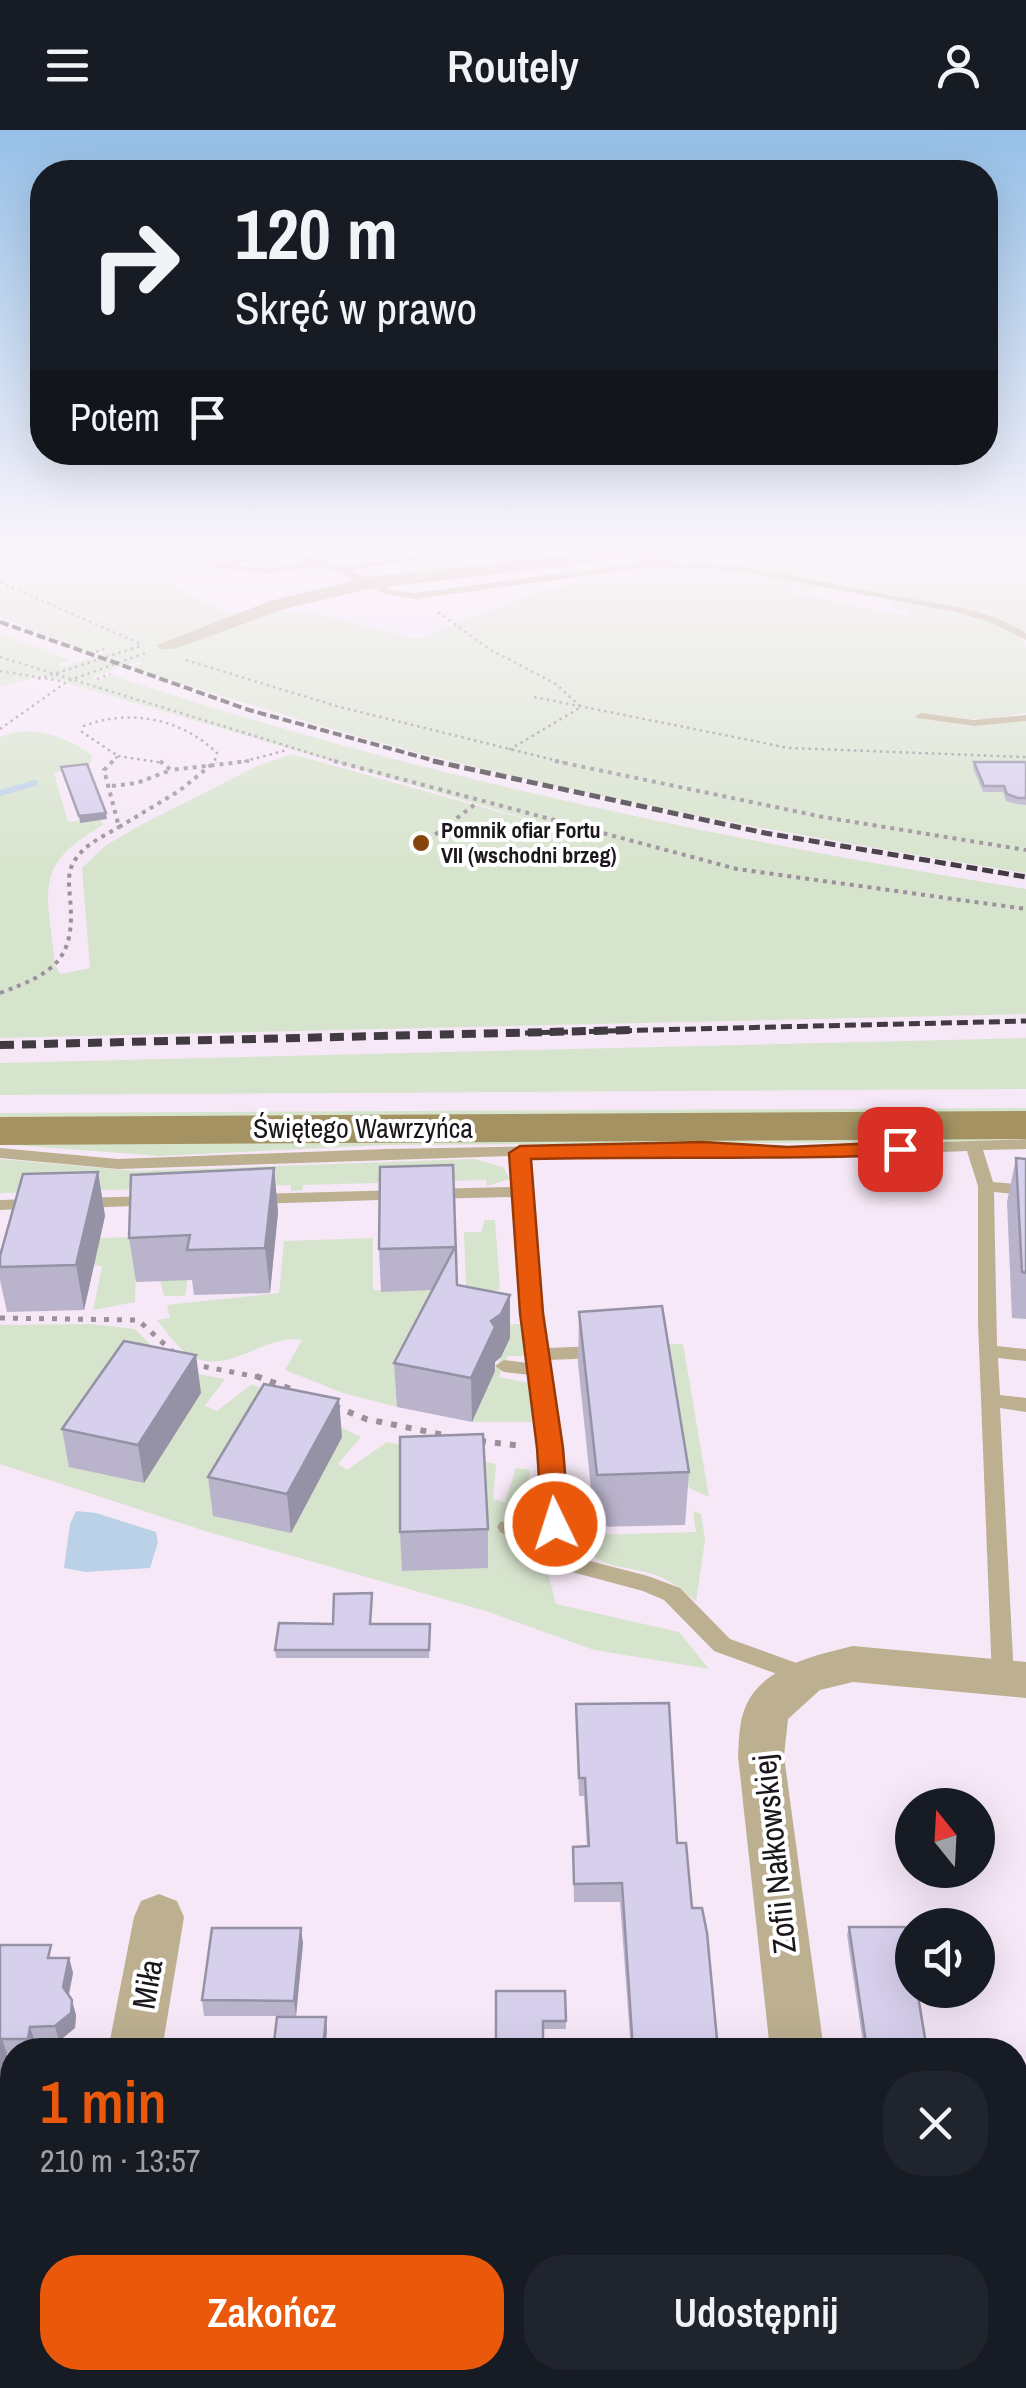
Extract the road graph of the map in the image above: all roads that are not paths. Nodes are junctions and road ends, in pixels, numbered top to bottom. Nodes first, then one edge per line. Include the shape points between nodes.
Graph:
1 (921, 716) dead end
2 (1026, 718) edge
3 (1026, 1098) edge
4 (0, 1104) edge
5 (1026, 1125) edge
6 (0, 1131) edge
7 (1026, 1144) edge
8 (974, 1148) junction
9 (0, 1153) edge
10 (520, 1153) junction
11 (986, 1186) junction
12 (1026, 1190) edge
13 (523, 1192) junction
14 (233, 1199) edge
15 (175, 1201) edge
16 (377, 1204) edge
17 (0, 1205) edge
18 (64, 1206) junction
19 (0, 1214) edge
20 (988, 1350) junction
21 (612, 1352) edge
22 (1026, 1356) edge
23 (539, 1362) junction
24 (504, 1366) dead end
25 (990, 1400) junction
26 (1026, 1405) edge
27 (555, 1524) junction
28 (507, 1527) dead end
29 (806, 1676) junction
30 (1015, 1679) edge
31 (159, 1918) dead end
32 (137, 2038) edge
33 (797, 2038) edge

1 - 2 lane via 974,723
3 - 4 main road, Świętego Wawrzyńca
5 - 6 main road, Świętego Wawrzyńca
7 - 8 lane
8 - 10 lane
8 - 11 lane
9 - 10 lane via 118,1164
10 - 13 lane
11 - 12 lane
11 - 20 lane
13 - 14 lane
13 - 16 lane
13 - 23 lane via 524,1314
15 - 18 lane
17 - 18 lane
18 - 19 lane
20 - 22 lane
20 - 25 lane
21 - 23 lane
23 - 24 lane
23 - 27 lane
25 - 26 lane
25 - 30 lane
27 - 28 lane
27 - 29 lane via 579,1566 672,1594 722,1644
29 - 30 street via 853,1664
29 - 33 street, Zofii Nałkowskiej via 766,1711 761,1744
31 - 32 street, Miła

